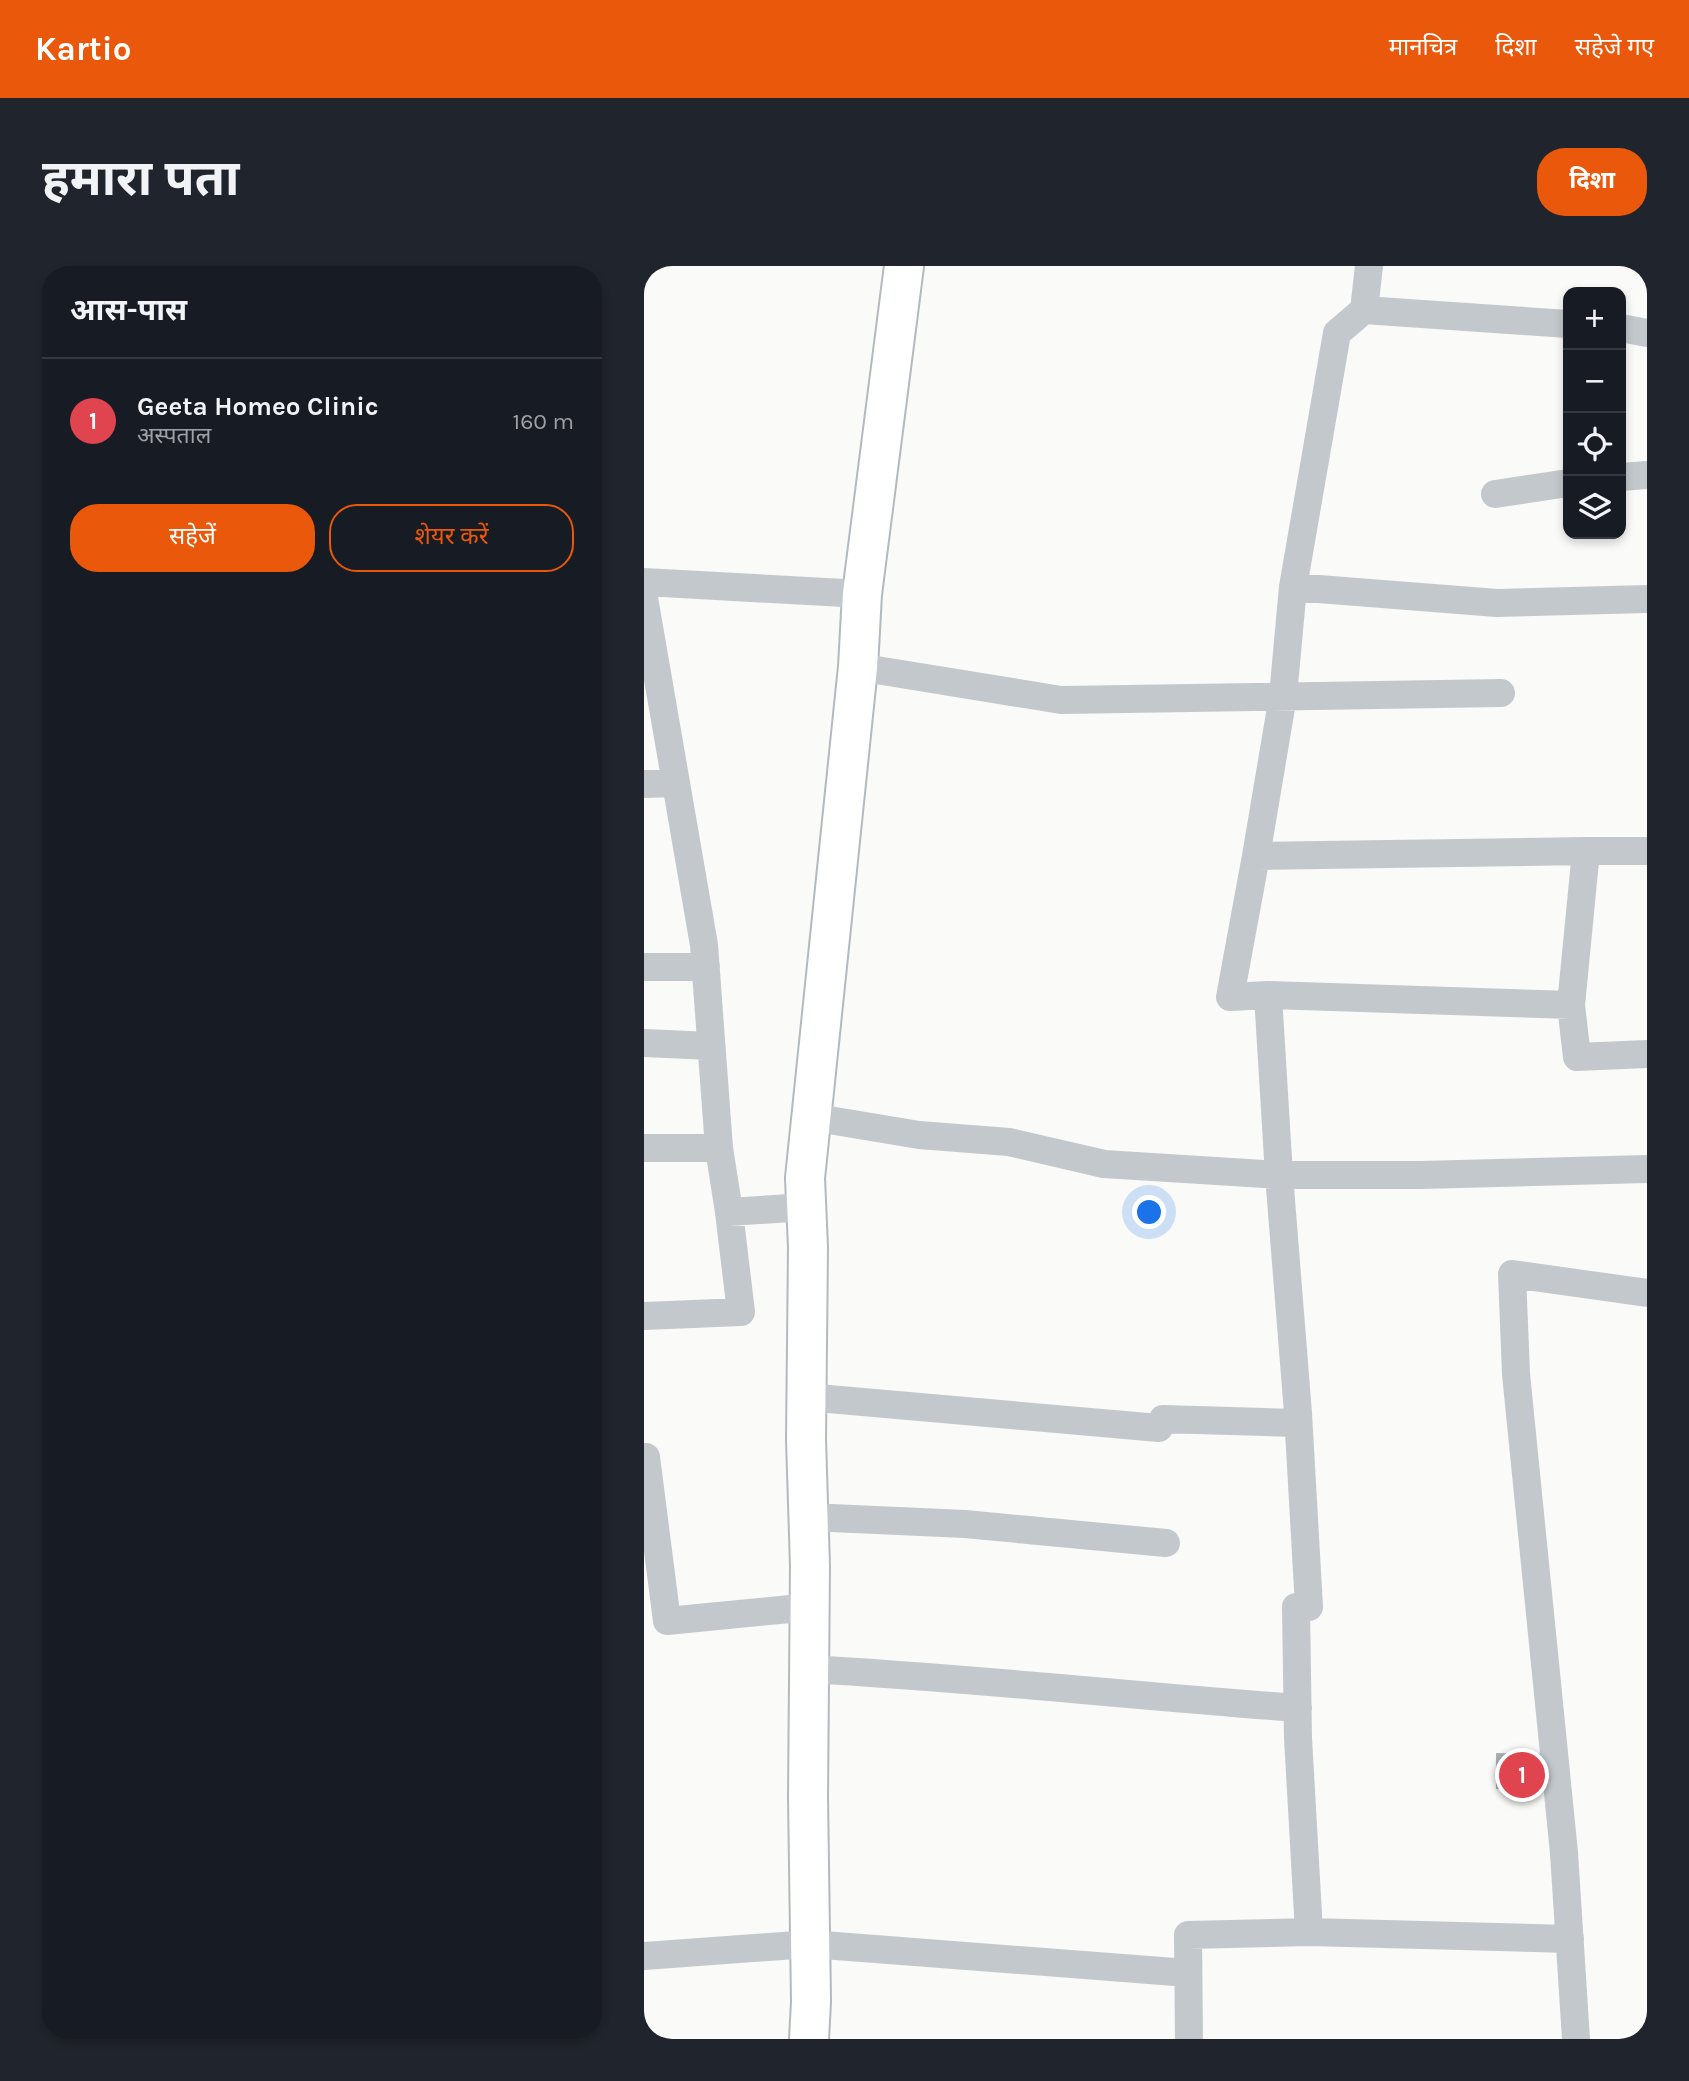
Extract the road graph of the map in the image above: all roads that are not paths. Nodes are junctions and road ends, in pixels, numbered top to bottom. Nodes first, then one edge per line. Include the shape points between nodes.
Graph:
1 (904, 266) edge
2 (1369, 266) edge
3 (1364, 310) junction
4 (1563, 324) edge
5 (1626, 329) edge
6 (1647, 332) edge
7 (1647, 475) edge
8 (1626, 477) edge
9 (1563, 484) edge
10 (1495, 494) dead end
11 (644, 582) edge
12 (1293, 587) junction
13 (862, 594) junction
14 (644, 598) edge
15 (1647, 599) edge
16 (649, 660) edge
17 (858, 667) junction
18 (1501, 693) dead end
19 (1283, 696) junction
20 (644, 783) edge
21 (676, 783) junction
22 (1586, 850) junction
23 (1647, 851) edge
24 (1256, 856) junction
25 (644, 967) edge
26 (706, 967) junction
27 (1268, 995) junction
28 (1571, 1005) junction
29 (644, 1043) edge
30 (711, 1046) junction
31 (1647, 1054) edge
32 (811, 1117) junction
33 (644, 1148) edge
34 (719, 1148) junction
35 (1647, 1169) edge
36 (1279, 1175) junction
37 (806, 1207) junction
38 (729, 1212) junction
39 (1647, 1293) edge
40 (644, 1316) edge
41 (806, 1397) junction
42 (1298, 1423) junction
43 (644, 1457) edge
44 (808, 1517) junction
45 (1166, 1543) dead end
46 (810, 1606) junction
47 (656, 1622) edge
48 (809, 1669) junction
49 (1298, 1708) junction
50 (1309, 1932) junction
51 (1570, 1939) junction
52 (810, 1944) junction
53 (644, 1956) edge
54 (1188, 1973) junction
55 (809, 2039) edge
56 (1189, 2039) edge
57 (1576, 2039) edge

1 - 13 street
2 - 3 street
3 - 4 street
3 - 12 street via 1337,333
5 - 6 street
7 - 8 street
9 - 10 street
11 - 13 street
12 - 15 street via 1497,603
12 - 19 street
13 - 17 street
14 - 16 street
16 - 21 street
17 - 19 street via 1061,700
17 - 32 street
18 - 19 street
19 - 24 street
20 - 21 street
21 - 26 street
22 - 23 street
22 - 24 street
22 - 28 street
24 - 27 street via 1230,997
25 - 26 street
26 - 30 street
27 - 28 street
27 - 36 street
28 - 31 street via 1577,1056
29 - 30 street
30 - 34 street
32 - 36 street via 919,1135 1009,1142 1104,1164
32 - 37 street
33 - 34 street
34 - 38 street
35 - 36 street
36 - 42 street
37 - 38 street
37 - 41 street
38 - 40 street via 741,1312
39 - 51 street via 1512,1273 1516,1374
41 - 42 street via 1159,1428 1163,1419
41 - 44 street
42 - 49 street via 1309,1607 1296,1607
43 - 47 street
44 - 45 street via 965,1524
44 - 46 street
46 - 47 street
46 - 48 street
48 - 49 street
48 - 52 street
49 - 50 street
50 - 51 street
50 - 54 street via 1188,1935
51 - 57 street
52 - 53 street
52 - 54 street
52 - 55 street
54 - 56 street

